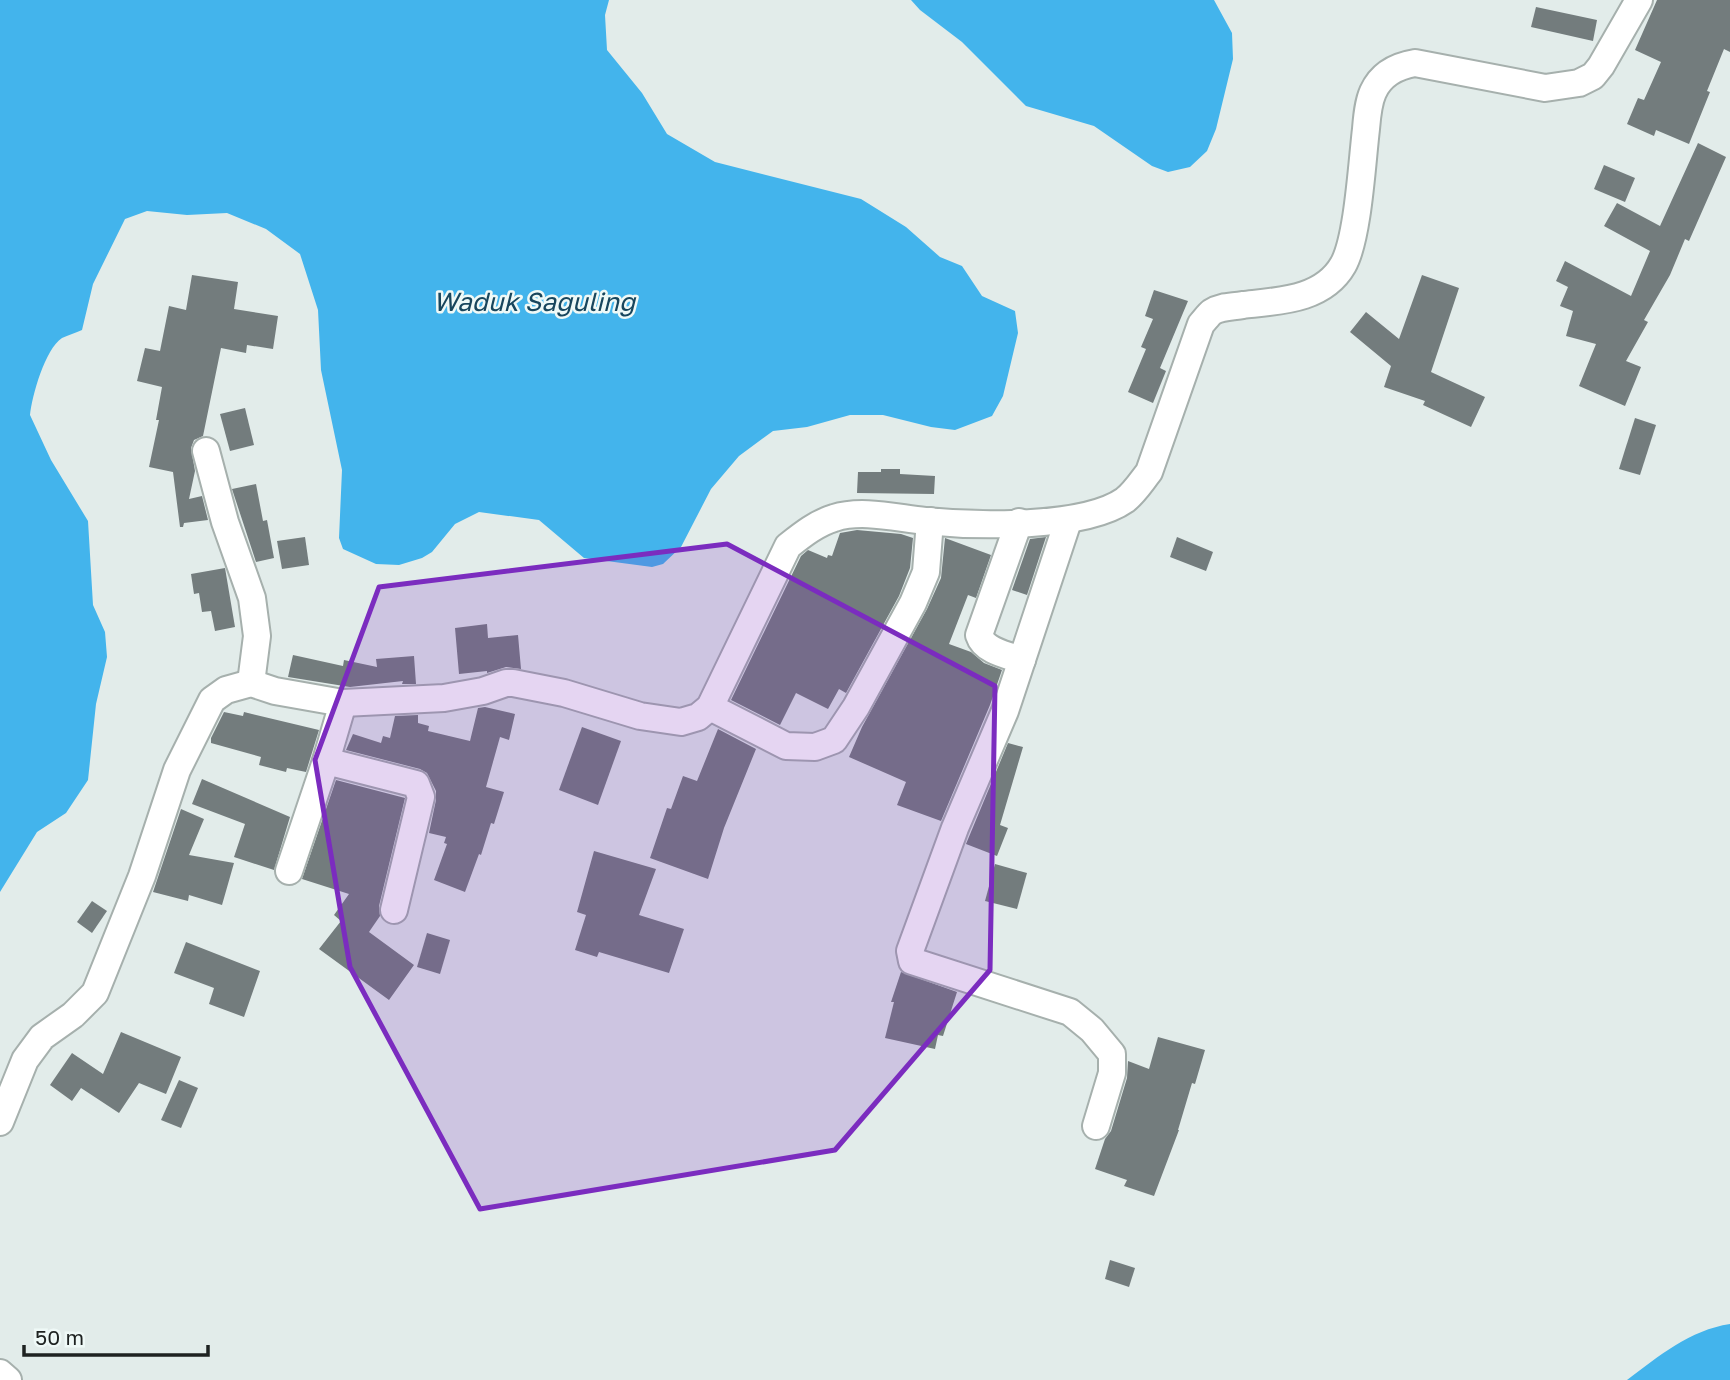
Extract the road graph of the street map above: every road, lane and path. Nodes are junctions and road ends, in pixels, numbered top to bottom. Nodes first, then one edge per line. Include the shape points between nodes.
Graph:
1 (1639, 0) edge
2 (206, 451) dead end
3 (1068, 520) junction
4 (930, 522) junction
5 (1019, 522) junction
6 (1022, 660) junction
7 (251, 683) junction
8 (343, 703) junction
9 (710, 707) junction
10 (326, 761) junction
11 (289, 871) dead end
12 (394, 910) dead end
13 (0, 1122) edge
14 (1096, 1126) dead end
15 (0, 1373) edge
16 (8, 1380) edge

1 - 3 street via 1601,66 1579,83 1545,88 1415,64 1397,66 1382,78 1367,115 1345,264 1333,280 1301,296 1212,313 1201,324 1149,472 1136,491 1100,512
2 - 7 street via 252,598 257,636
3 - 5 street
3 - 6 street
4 - 5 street
4 - 9 street via 862,514 835,517 788,546
4 - 9 street via 926,572 913,603 834,740 815,747 786,746
5 - 6 street via 979,635 989,647
6 - 14 street via 955,828 910,958 1070,1012 1092,1030 1112,1054 1112,1073
7 - 8 street
7 - 13 street via 226,690 212,700 177,770 142,876 95,993 36,1044
8 - 9 street via 444,698 506,683 681,722
8 - 10 street
10 - 11 street
10 - 12 street via 416,784 420,790
15 - 16 street

